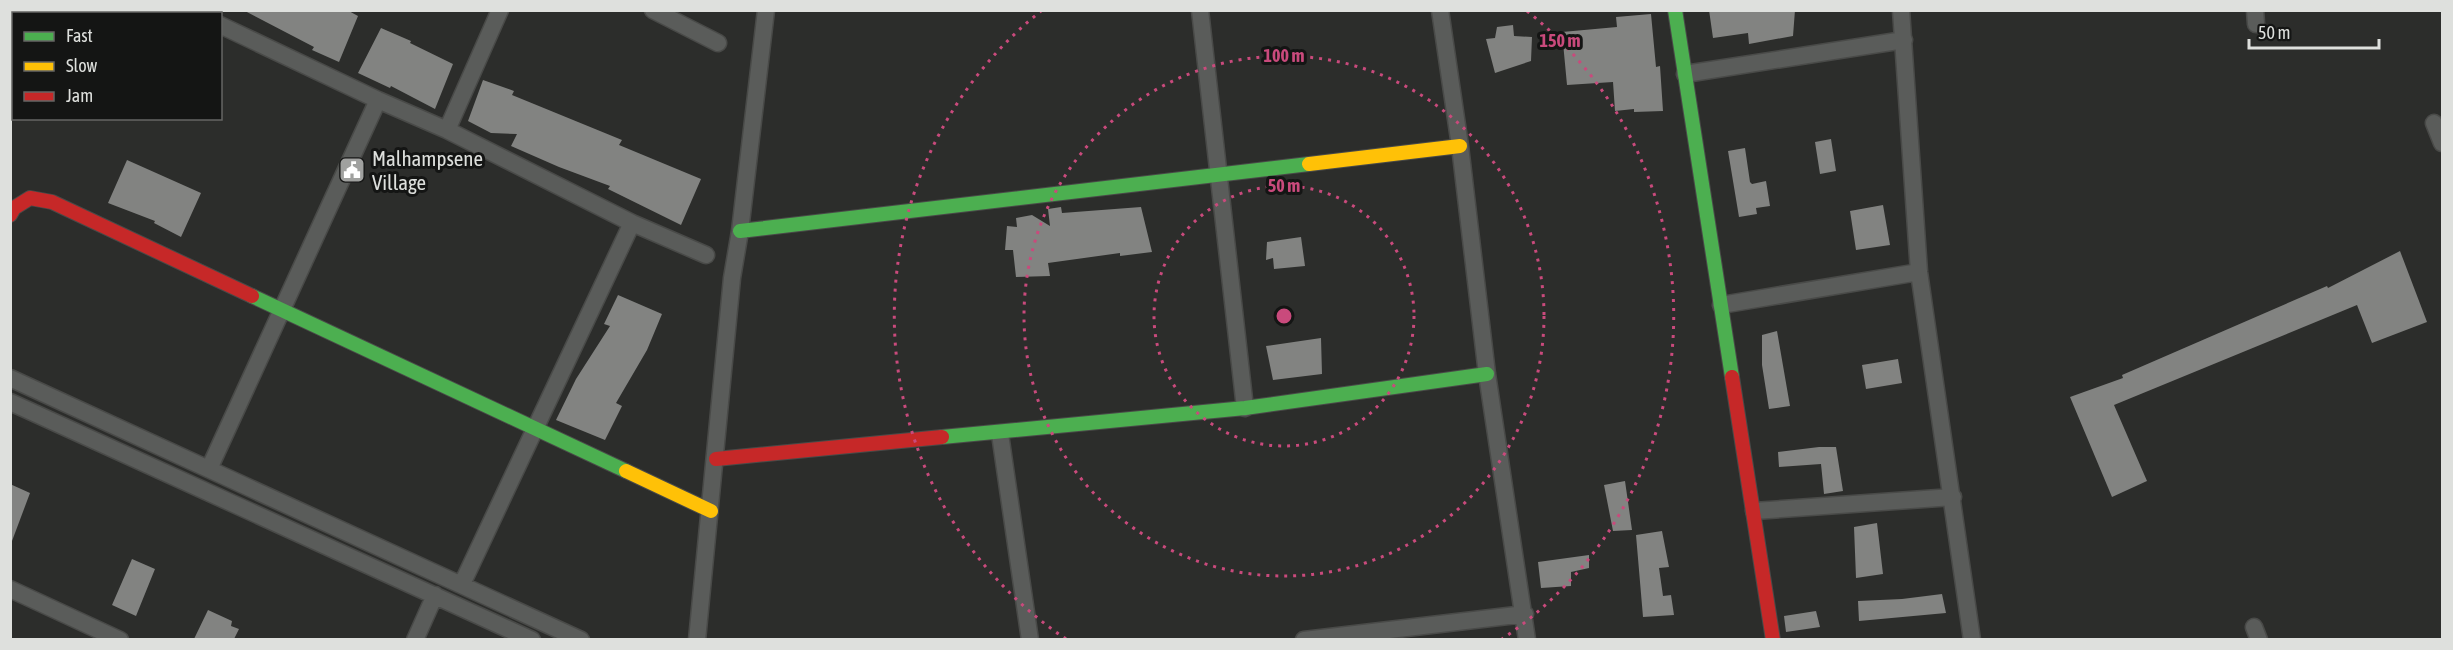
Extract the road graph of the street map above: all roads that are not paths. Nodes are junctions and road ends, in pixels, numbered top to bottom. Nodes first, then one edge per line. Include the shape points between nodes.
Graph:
1 (500, 10) edge
2 (654, 10) edge
3 (766, 10) edge
4 (1200, 10) edge
5 (1440, 10) edge
6 (1675, 10) edge
7 (1901, 10) edge
8 (222, 26) edge
9 (1904, 40) junction
10 (718, 43) dead end
11 (1685, 74) junction
12 (378, 100) junction
13 (2434, 123) dead end
14 (447, 130) junction
15 (2442, 143) edge
16 (1460, 146) junction
17 (1220, 175) junction
18 (10, 215) edge
19 (632, 223) junction
20 (740, 231) junction
21 (705, 255) dead end
22 (1919, 272) junction
23 (1721, 305) junction
24 (284, 310) junction
25 (1487, 374) junction
26 (10, 378) edge
27 (10, 402) edge
28 (1245, 408) junction
29 (537, 429) junction
30 (1000, 434) junction
31 (716, 459) junction
32 (209, 469) junction
33 (1953, 496) junction
34 (711, 511) junction
35 (1754, 511) junction
36 (462, 584) junction
37 (10, 589) edge
38 (435, 594) junction
39 (1525, 614) junction
40 (120, 639) edge
41 (415, 639) edge
42 (532, 639) edge
43 (581, 639) edge
44 (697, 639) edge
45 (1030, 639) edge
46 (1304, 639) edge
47 (1527, 639) edge
48 (1773, 639) edge
49 (1972, 639) edge

1 - 14 street
2 - 10 street
3 - 20 street
4 - 17 street
5 - 16 street
6 - 11 street
7 - 9 street
8 - 12 street
9 - 11 street
9 - 22 street
11 - 23 street
12 - 14 street
12 - 24 street
13 - 15 street
14 - 19 street
16 - 17 street
16 - 25 street
17 - 20 street
17 - 28 street
18 - 24 street via 30,198 52,202
19 - 21 street
19 - 29 street
20 - 31 street via 732,278
22 - 23 street
22 - 33 street
23 - 35 street
24 - 29 street
24 - 32 street
25 - 28 street
25 - 39 street
26 - 32 street
27 - 38 street
28 - 30 street
29 - 34 street
29 - 36 street
30 - 31 street
30 - 45 street
31 - 34 street
32 - 36 street
33 - 35 street
33 - 49 street
34 - 44 street
35 - 48 street
36 - 43 street
37 - 40 street
38 - 41 street
38 - 42 street
39 - 46 street
39 - 47 street

